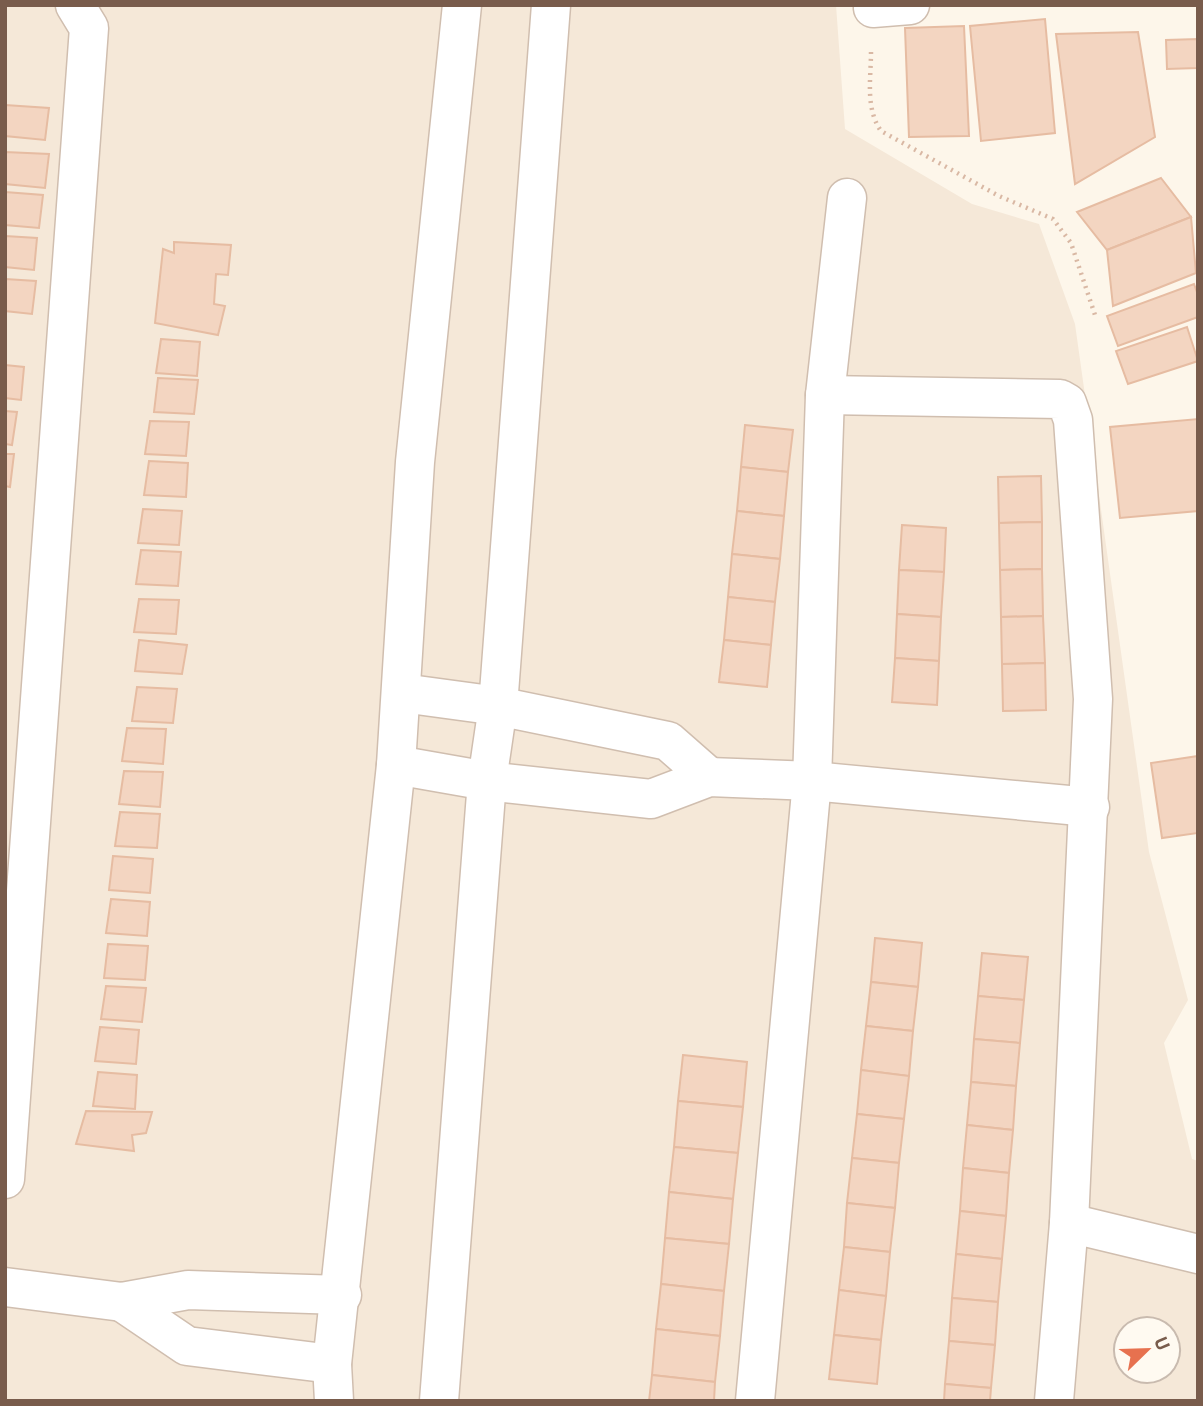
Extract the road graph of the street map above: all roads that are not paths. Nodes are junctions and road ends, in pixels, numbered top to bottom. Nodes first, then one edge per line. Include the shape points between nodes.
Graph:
1 (75, 5) edge
2 (462, 5) edge
3 (551, 5) edge
4 (910, 5) edge
5 (873, 8) road end
6 (847, 198) dead end
7 (825, 396) junction
8 (402, 693) junction
9 (498, 706) junction
10 (396, 765) junction
11 (709, 777) junction
12 (487, 781) junction
13 (812, 781) junction
14 (1090, 807) junction
15 (5, 1179) edge
16 (1069, 1223) junction
17 (1198, 1254) edge
18 (5, 1287) edge
19 (342, 1295) junction
20 (122, 1302) junction
21 (333, 1382) edge
22 (439, 1401) edge
23 (755, 1401) edge
24 (1054, 1401) edge

1 - 15 street via 89,28
2 - 8 street via 415,462
3 - 9 street
4 - 5 street
6 - 7 street
7 - 13 street
7 - 14 street via 1029,397 1060,399 1067,404 1074,430 1093,699
8 - 9 street
8 - 10 street
9 - 11 street via 668,741
9 - 12 street
10 - 12 street
10 - 19 street
11 - 12 street via 651,799
11 - 13 street
12 - 22 street
13 - 14 street
13 - 23 street
14 - 16 street
16 - 17 street
16 - 24 street
18 - 20 street
19 - 20 street via 188,1290
19 - 21 street
20 - 21 street via 187,1346

